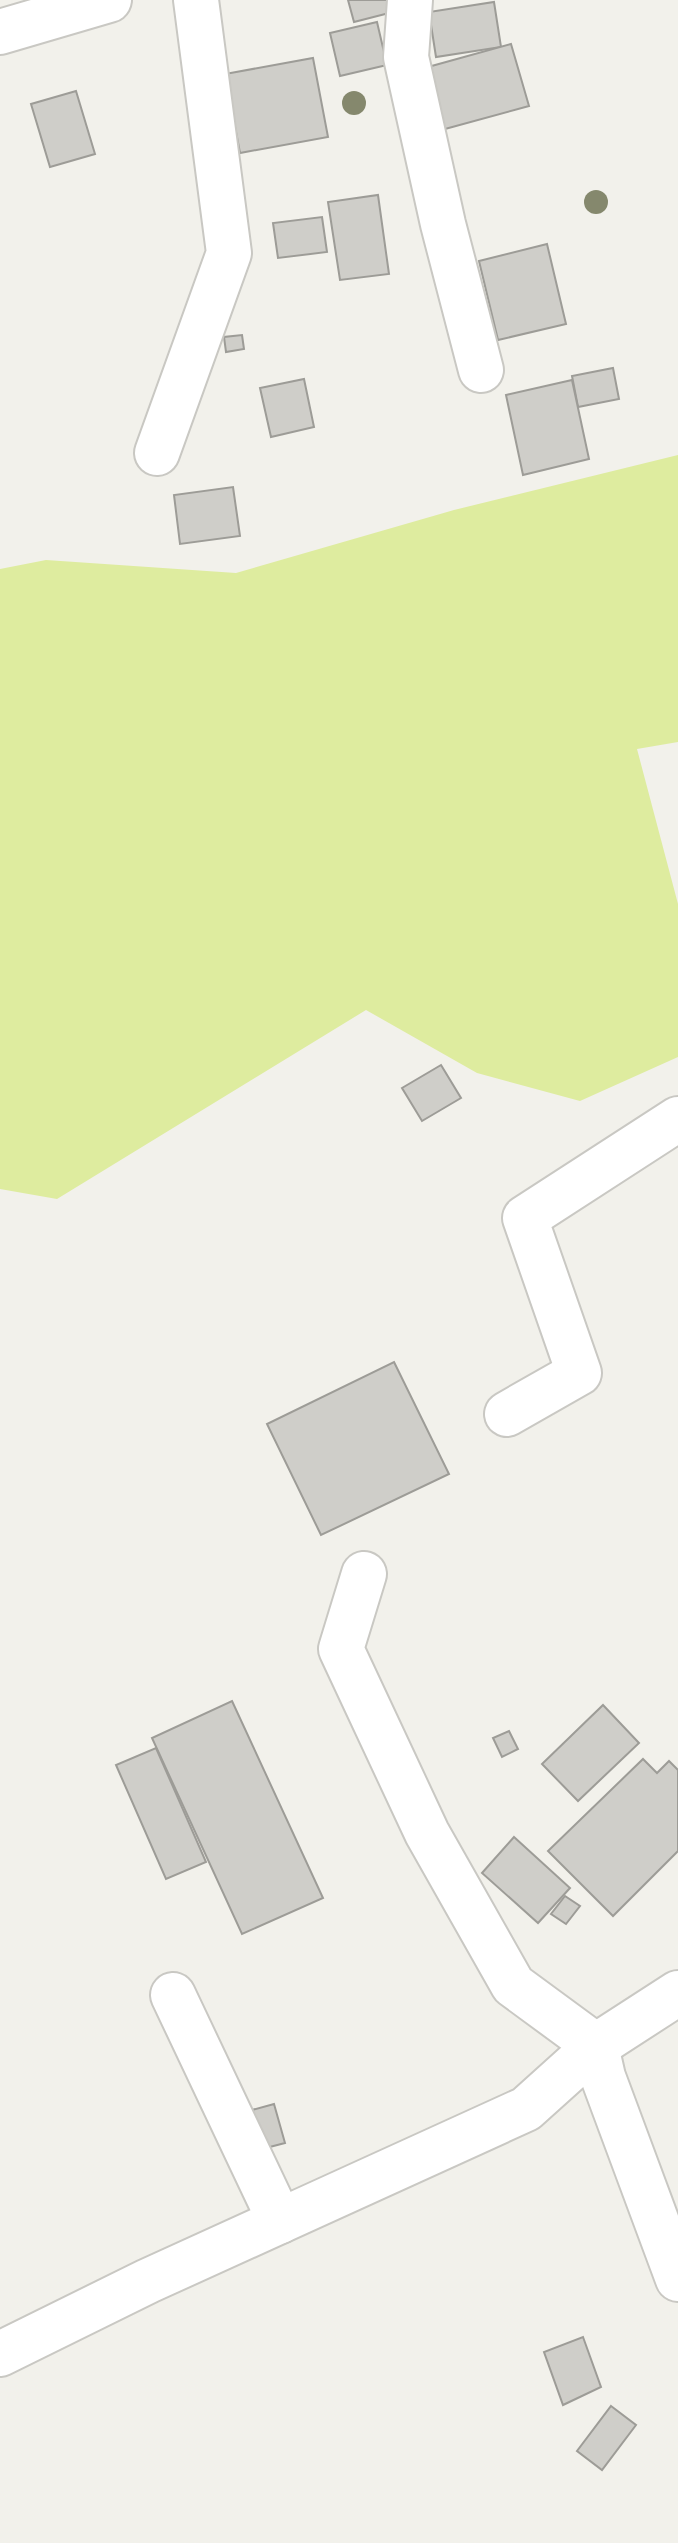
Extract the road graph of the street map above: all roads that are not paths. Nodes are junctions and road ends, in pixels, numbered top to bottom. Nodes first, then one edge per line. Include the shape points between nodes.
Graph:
1 (109, 0) edge
2 (196, 0) edge
3 (410, 0) edge
4 (0, 32) edge
5 (481, 370) dead end
6 (157, 453) dead end
7 (678, 1119) edge
8 (507, 1414) dead end
9 (364, 1574) dead end
10 (678, 1993) edge
11 (173, 1995) dead end
12 (596, 2046) junction
13 (280, 2221) junction
14 (678, 2279) edge
15 (0, 2354) edge

1 - 4 street
2 - 6 street via 229,253
3 - 5 street via 406,57
7 - 8 street via 525,1218 579,1373
9 - 12 street via 341,1649 427,1833 513,1985
10 - 12 street
11 - 13 street
12 - 13 street via 526,2109
12 - 14 street
13 - 15 street

